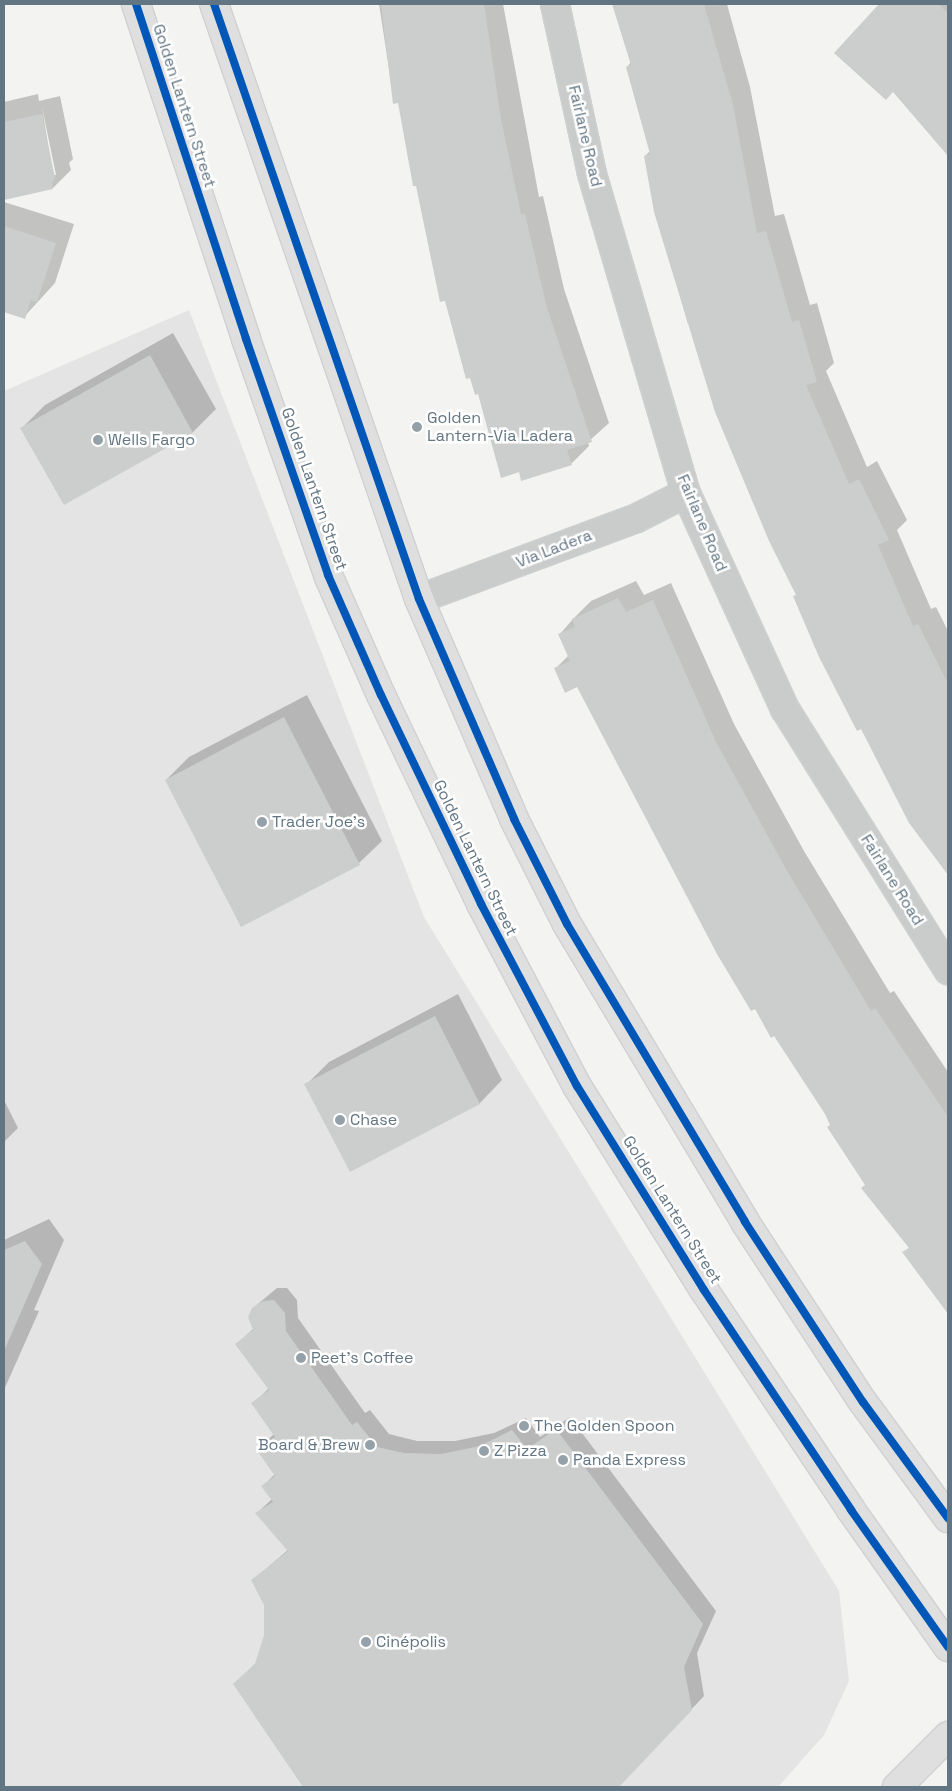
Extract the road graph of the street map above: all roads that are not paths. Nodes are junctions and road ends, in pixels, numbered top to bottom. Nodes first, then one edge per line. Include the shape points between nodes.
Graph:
1 (136, 4) edge
2 (214, 4) edge
3 (555, 4) edge
4 (686, 493) junction
5 (419, 600) junction
6 (948, 970) edge
7 (948, 1518) edge
8 (948, 1647) edge
9 (948, 1736) edge
10 (897, 1787) edge

1 - 8 main road, Golden Lantern Street via 246,339 328,575 381,695 481,904 577,1086 704,1290 851,1510
2 - 5 main road
3 - 4 street, Fairlane Road via 592,174
4 - 5 street, Via Ladera via 637,518
4 - 6 street, Fairlane Road via 785,709
5 - 7 main road via 514,819 567,924 745,1222 863,1402
9 - 10 main road

